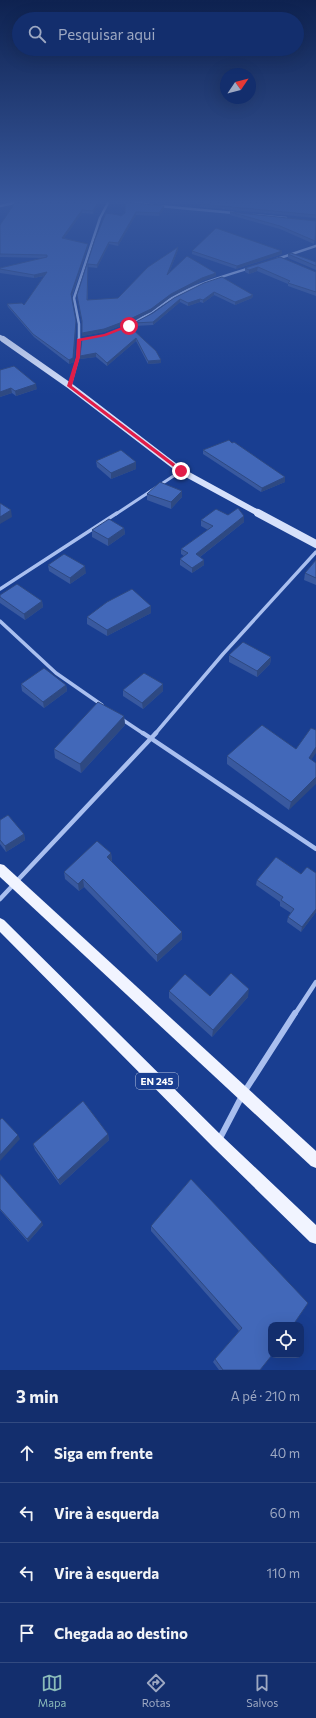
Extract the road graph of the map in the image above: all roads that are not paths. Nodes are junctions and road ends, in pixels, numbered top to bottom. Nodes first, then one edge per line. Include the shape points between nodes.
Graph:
1 (84, 267) edge
2 (252, 268) edge
3 (123, 328) edge
4 (0, 337) edge
5 (85, 339) edge
6 (79, 340) junction
7 (70, 386) junction
8 (181, 471) junction
9 (316, 544) edge
10 (316, 552) edge
11 (0, 589) edge
12 (0, 621) edge
13 (107, 708) edge
14 (113, 713) edge
15 (151, 739) junction
16 (316, 849) edge
17 (0, 869) edge
18 (16, 884) junction
19 (0, 899) edge
20 (0, 924) edge
21 (316, 982) edge
22 (243, 1094) junction
23 (218, 1142) junction
24 (316, 1161) edge
25 (316, 1236) edge

1 - 6 street via 74,298
2 - 3 street via 203,283
4 - 7 main road
5 - 6 street
6 - 7 street via 78,357
7 - 8 main road
8 - 9 main road
8 - 11 street
10 - 15 street via 222,654
12 - 13 street via 56,673
14 - 15 street
15 - 16 street
15 - 18 street
17 - 18 main road
18 - 19 street
18 - 22 main road
20 - 23 main road, EN 245
21 - 22 street
22 - 23 street
22 - 24 main road
23 - 25 main road, EN 245

